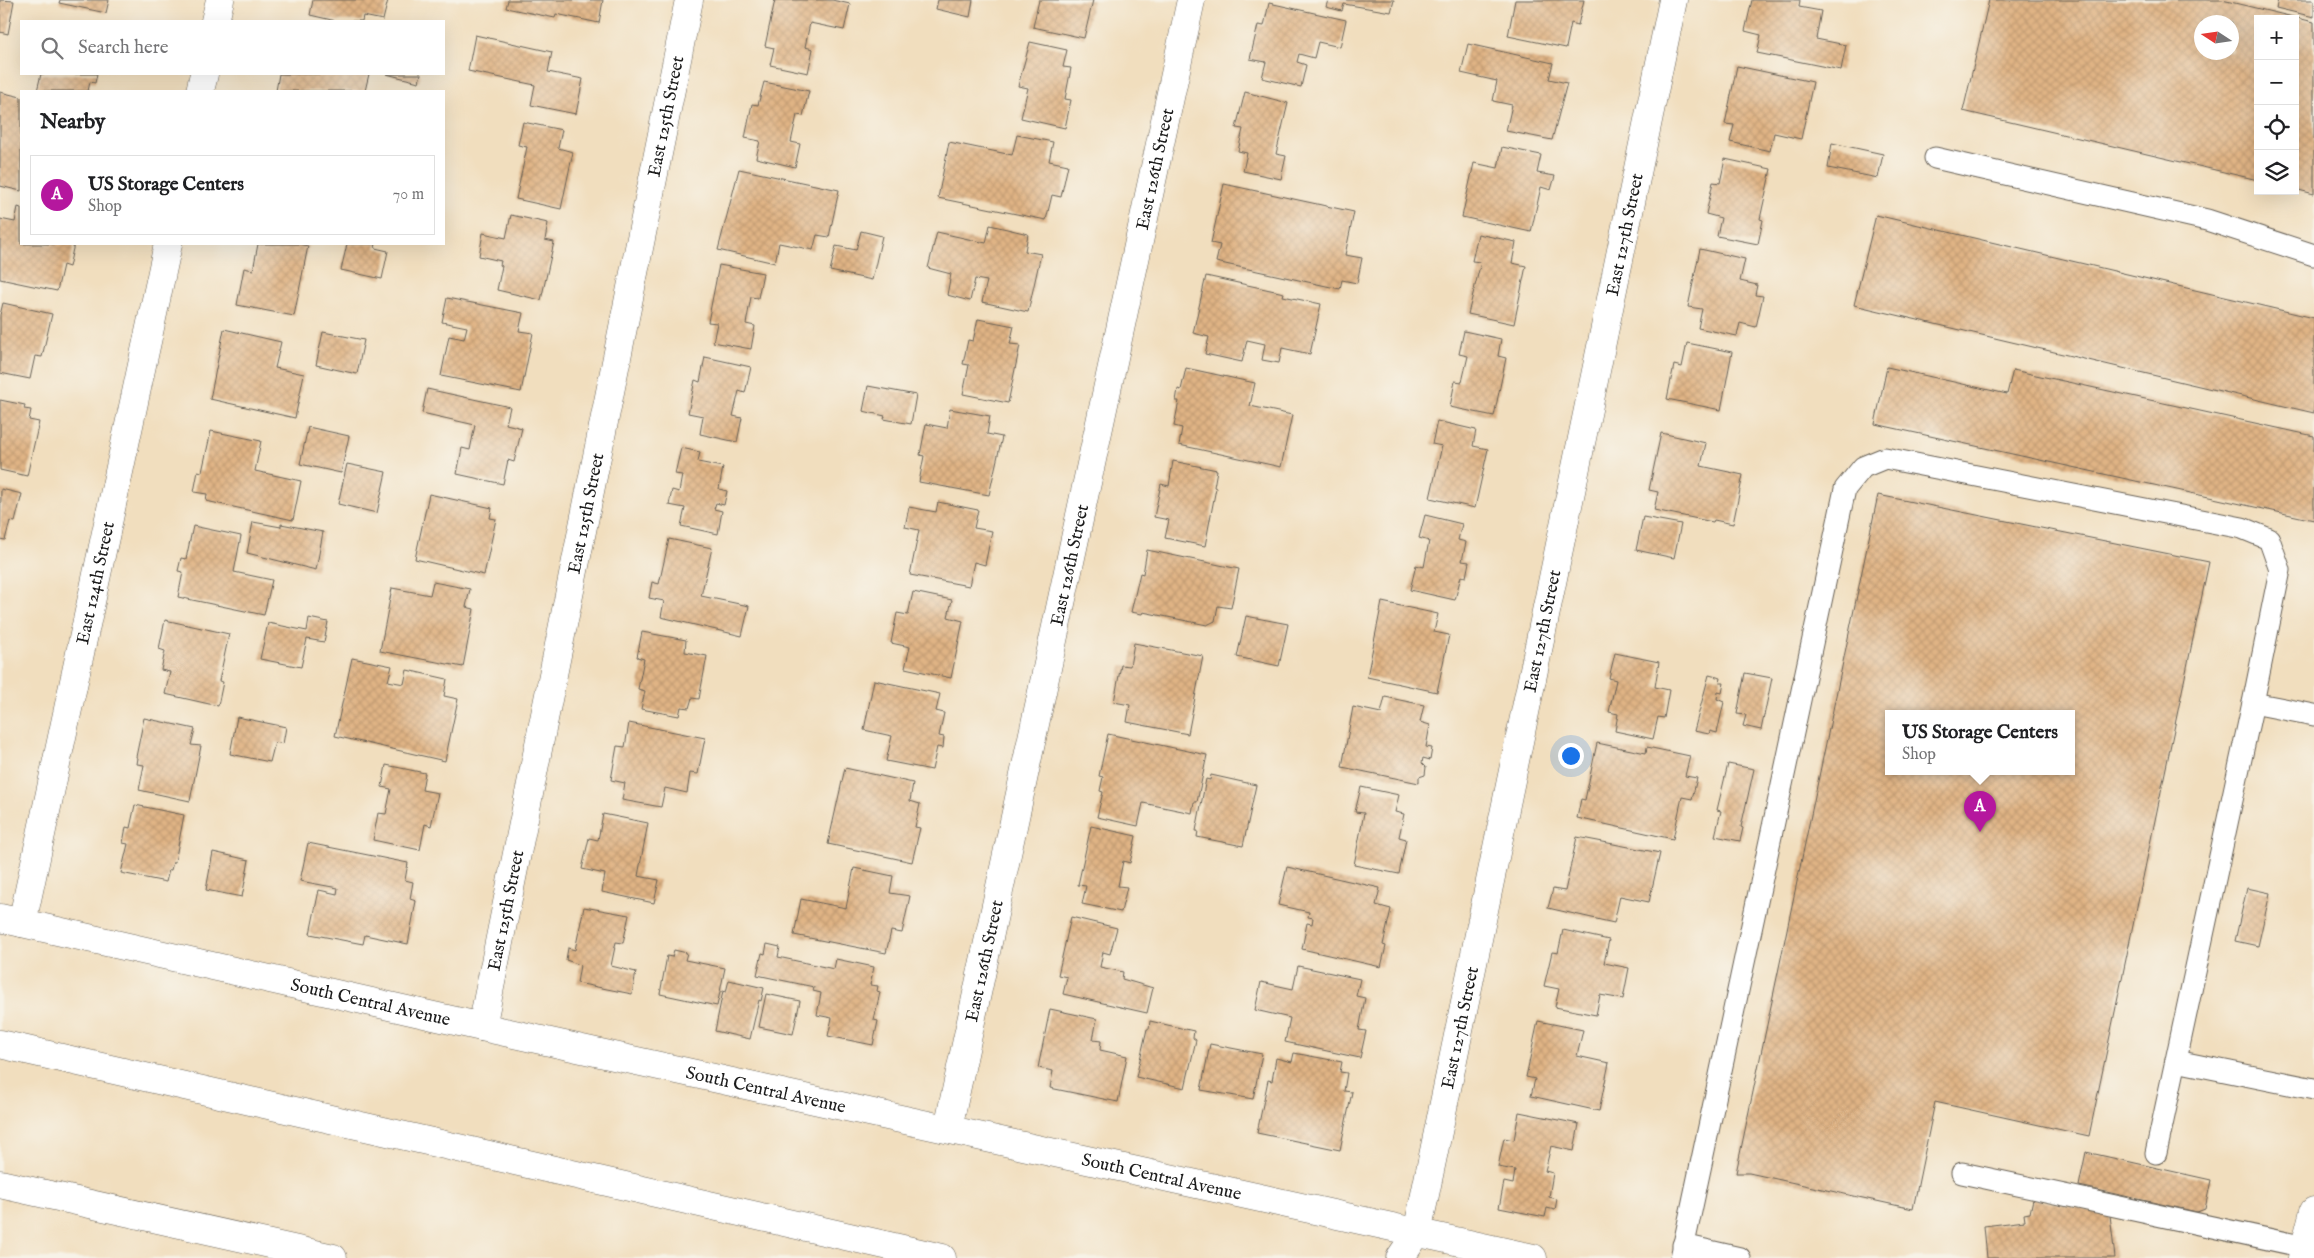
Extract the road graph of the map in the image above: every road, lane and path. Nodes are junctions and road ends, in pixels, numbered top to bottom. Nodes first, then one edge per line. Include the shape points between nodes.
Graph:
1 (220, 0) edge
2 (689, 0) edge
3 (1190, 0) edge
4 (1673, 0) edge
5 (215, 20) edge
6 (204, 75) edge
7 (200, 90) edge
8 (1934, 158) dead end
9 (168, 245) edge
10 (2314, 255) edge
11 (2253, 703) junction
12 (2314, 715) edge
13 (11, 920) edge
14 (482, 1027) junction
15 (0, 1044) edge
16 (2176, 1060) junction
17 (2314, 1089) edge
18 (948, 1128) junction
19 (2156, 1153) dead end
20 (1962, 1173) dead end
21 (0, 1184) edge
22 (2314, 1211) edge
23 (1417, 1233) junction
24 (1682, 1252) edge
25 (2304, 1253) edge
26 (330, 1258) edge
27 (942, 1258) edge
28 (1400, 1258) edge
29 (1533, 1258) edge
30 (1740, 1258) edge

1 - 5 street
2 - 14 street, East 125th Street
3 - 18 street, East 126th Street
4 - 23 street, East 127th Street
6 - 7 street
8 - 10 lane via 2207,220
9 - 13 street, East 124th Street
11 - 12 lane
11 - 16 lane
11 - 24 lane via 2280,570 2269,539 2242,528 1885,458 1863,467 1846,489
13 - 14 street, South Central Avenue
14 - 18 street, South Central Avenue
15 - 27 street
16 - 17 lane
16 - 19 lane
18 - 23 street, South Central Avenue
20 - 25 lane
21 - 26 street
22 - 25 street
23 - 28 street, East 127th Street
23 - 29 street, South Central Avenue
24 - 30 lane

